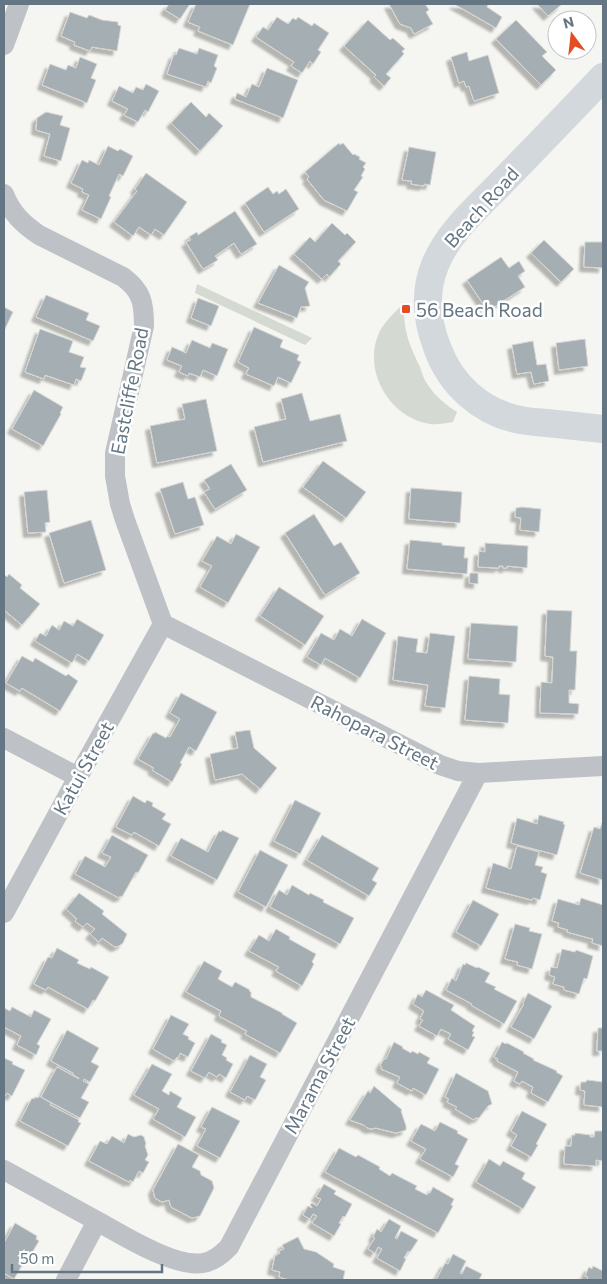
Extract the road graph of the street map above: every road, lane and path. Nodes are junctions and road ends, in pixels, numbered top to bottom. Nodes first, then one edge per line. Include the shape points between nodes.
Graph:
1 (20, 4) edge
2 (4, 45) edge
3 (603, 77) edge
4 (4, 194) edge
5 (603, 429) edge
6 (164, 624) junction
7 (4, 738) edge
8 (603, 766) edge
9 (478, 773) junction
10 (78, 777) junction
11 (4, 913) edge
12 (4, 1170) edge
13 (97, 1221) junction
14 (66, 1280) edge

1 - 2 street
3 - 5 main road, Beach Road via 452,235 434,267 427,305 433,338 448,371 470,397 487,409 520,420
4 - 6 street, Eastcliffe Road via 10,209 28,228 122,277 140,297 144,326 115,453 115,476 125,520
6 - 9 street, Rahopara Street via 440,766
6 - 10 street, Katui Street
7 - 10 street
8 - 9 street, Rahopara Street
9 - 13 street, Marama Street via 229,1248 214,1260 193,1264 183,1262 159,1254
10 - 11 street, Katui Street
12 - 13 street, Marama Street
13 - 14 street

